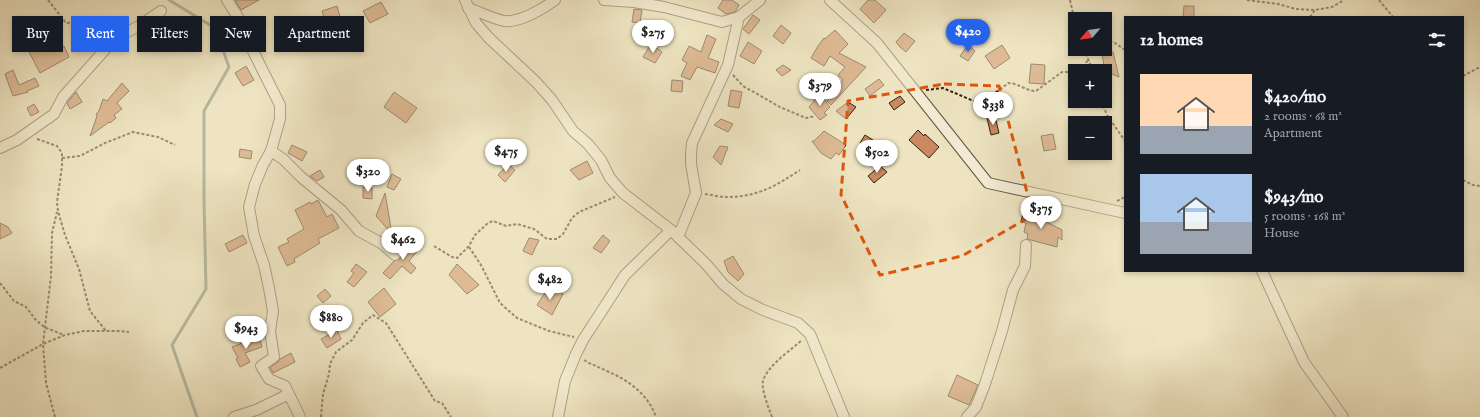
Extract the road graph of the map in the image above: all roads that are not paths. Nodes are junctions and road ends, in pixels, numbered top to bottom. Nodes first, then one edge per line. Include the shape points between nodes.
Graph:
1 (227, 0) edge
2 (555, 0) edge
3 (604, 0) edge
4 (760, 0) edge
5 (830, 0) edge
6 (467, 4) edge
7 (161, 11) dead end
8 (739, 17) junction
9 (0, 148) edge
10 (271, 151) junction
11 (1124, 213) edge
12 (671, 230) junction
13 (678, 237) junction
14 (1026, 245) dead end
15 (395, 255) dead end
16 (1262, 272) edge
17 (289, 394) junction
18 (234, 417) edge
19 (300, 417) edge
20 (558, 417) edge
21 (844, 417) edge
22 (967, 417) edge
23 (1343, 417) edge

1 - 10 street via 245,28 253,51 280,105 280,119
2 - 6 street via 530,15 505,21
3 - 8 street via 664,7 722,22
4 - 8 street
5 - 11 street via 877,43 988,183
6 - 12 street via 476,23 552,100 573,131 601,160 610,178 622,192
7 - 9 street via 139,26 124,32 109,45 63,96 54,114 17,140
8 - 13 street via 728,65 692,144 691,164 696,193
10 - 15 street via 341,210 359,231 381,243
10 - 17 street via 263,165 249,207 254,236 268,280 273,311 270,331 274,357 261,366 269,379 285,386
12 - 13 street
12 - 20 street via 625,275 583,340 565,381
13 - 21 street via 741,299 798,323 810,334
14 - 22 street via 1025,266 1013,290 985,384 976,407
16 - 23 street via 1304,362
17 - 18 street via 256,410
17 - 19 street

